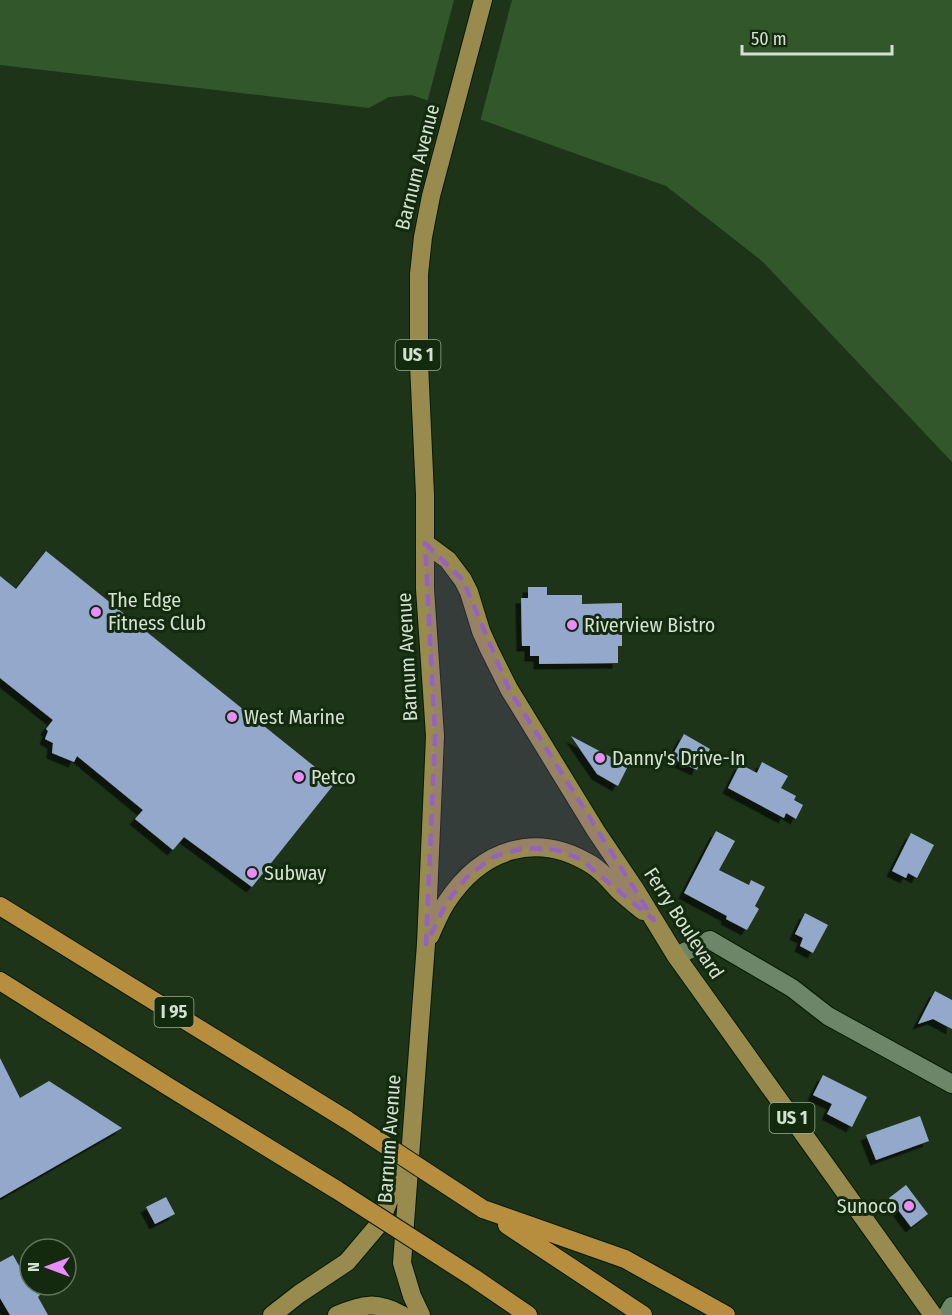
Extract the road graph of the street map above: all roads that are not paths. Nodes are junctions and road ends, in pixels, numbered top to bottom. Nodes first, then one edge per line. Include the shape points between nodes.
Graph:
1 (483, 0) edge
2 (425, 543) junction
3 (0, 906) edge
4 (654, 920) junction
5 (426, 944) junction
6 (676, 956) junction
7 (0, 981) edge
8 (952, 1084) edge
9 (411, 1147) junction
10 (483, 1209) junction
11 (952, 1306) edge
12 (272, 1315) edge
13 (337, 1315) edge
14 (402, 1315) edge
15 (421, 1315) edge
16 (528, 1315) edge
17 (643, 1315) edge
18 (726, 1315) edge
19 (933, 1315) edge
20 (947, 1315) edge

1 - 2 main road, Barnum Avenue / US 1 via 424,226 418,364
2 - 4 main road, Ferry Boulevard / US 1 via 448,560 463,580 485,640 509,689
2 - 5 main road, Barnum Avenue / US 1 via 435,736
3 - 10 highway, I 95, bridge
4 - 5 main road via 619,892 605,875 580,858 557,850 524,848 493,857 467,877 447,902
4 - 6 main road, Ferry Boulevard / US 1
5 - 9 main road, Barnum Avenue / US 1
6 - 8 street via 710,940 792,988 828,1016
6 - 19 main road, Ferry Boulevard / US 1
7 - 16 highway, bridge via 338,1190
9 - 12 main road via 380,1223 347,1262
9 - 15 main road, Barnum Avenue / US 1 via 402,1263
10 - 17 highway, I 95
10 - 18 highway via 626,1259
11 - 20 street
13 - 14 main road via 358,1306 377,1305

